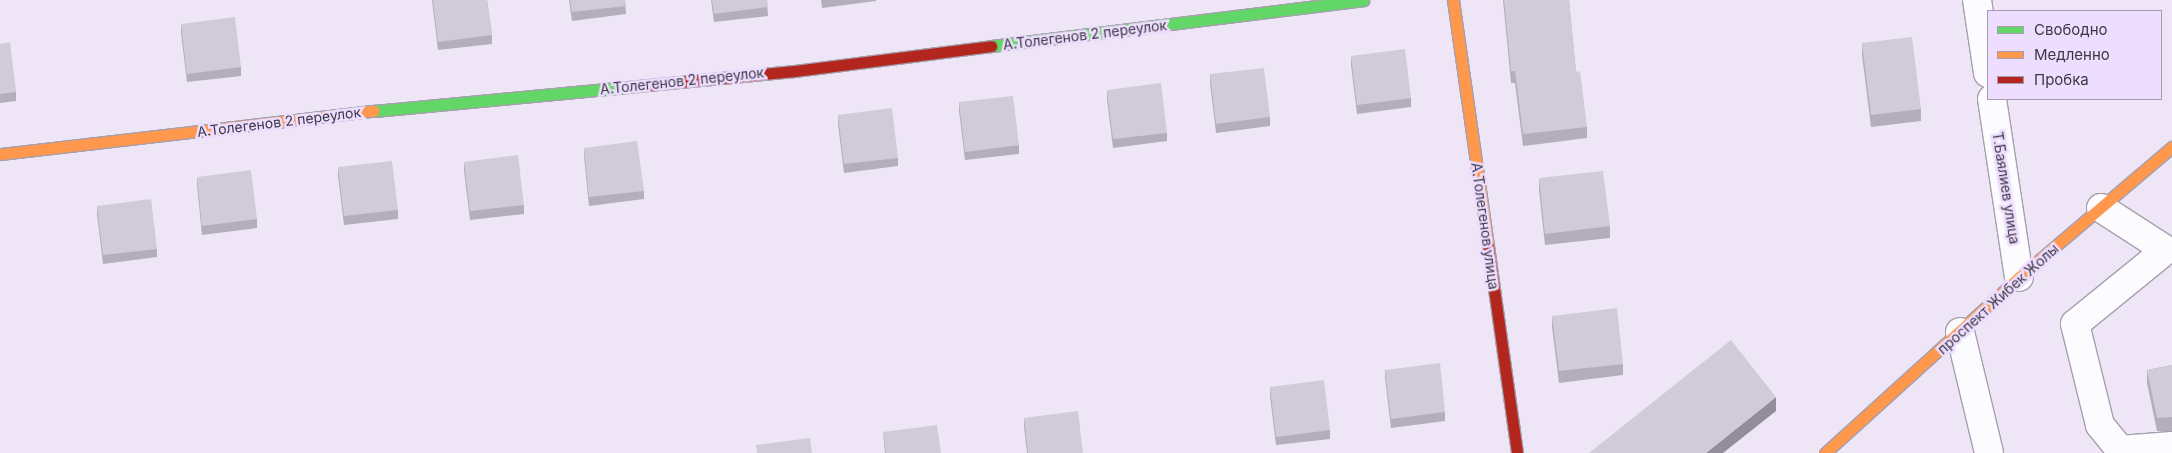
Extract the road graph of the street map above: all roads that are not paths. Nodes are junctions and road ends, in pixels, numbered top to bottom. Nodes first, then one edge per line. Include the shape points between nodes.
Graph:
1 (1363, 0) edge
2 (1453, 0) edge
3 (1977, 0) edge
4 (1987, 65) edge
5 (1992, 100) edge
6 (2172, 147) edge
7 (0, 154) edge
8 (2101, 208) junction
9 (2019, 277) junction
10 (1960, 332) junction
11 (2172, 446) edge
12 (1517, 453) edge
13 (1825, 453) edge
14 (1989, 453) edge

1 - 7 street, А.Толегенов 2 переулок via 794,70 368,112
2 - 12 street, А.Толегенов улица
3 - 4 street
5 - 9 street, Т.Баялиев улица
6 - 8 street, проспект Жибек Жолы
8 - 9 street, проспект Жибек Жолы
8 - 11 street via 2166,250 2076,324 2100,425 2120,450
9 - 10 street, проспект Жибек Жолы
10 - 13 street, проспект Жибек Жолы
10 - 14 street

